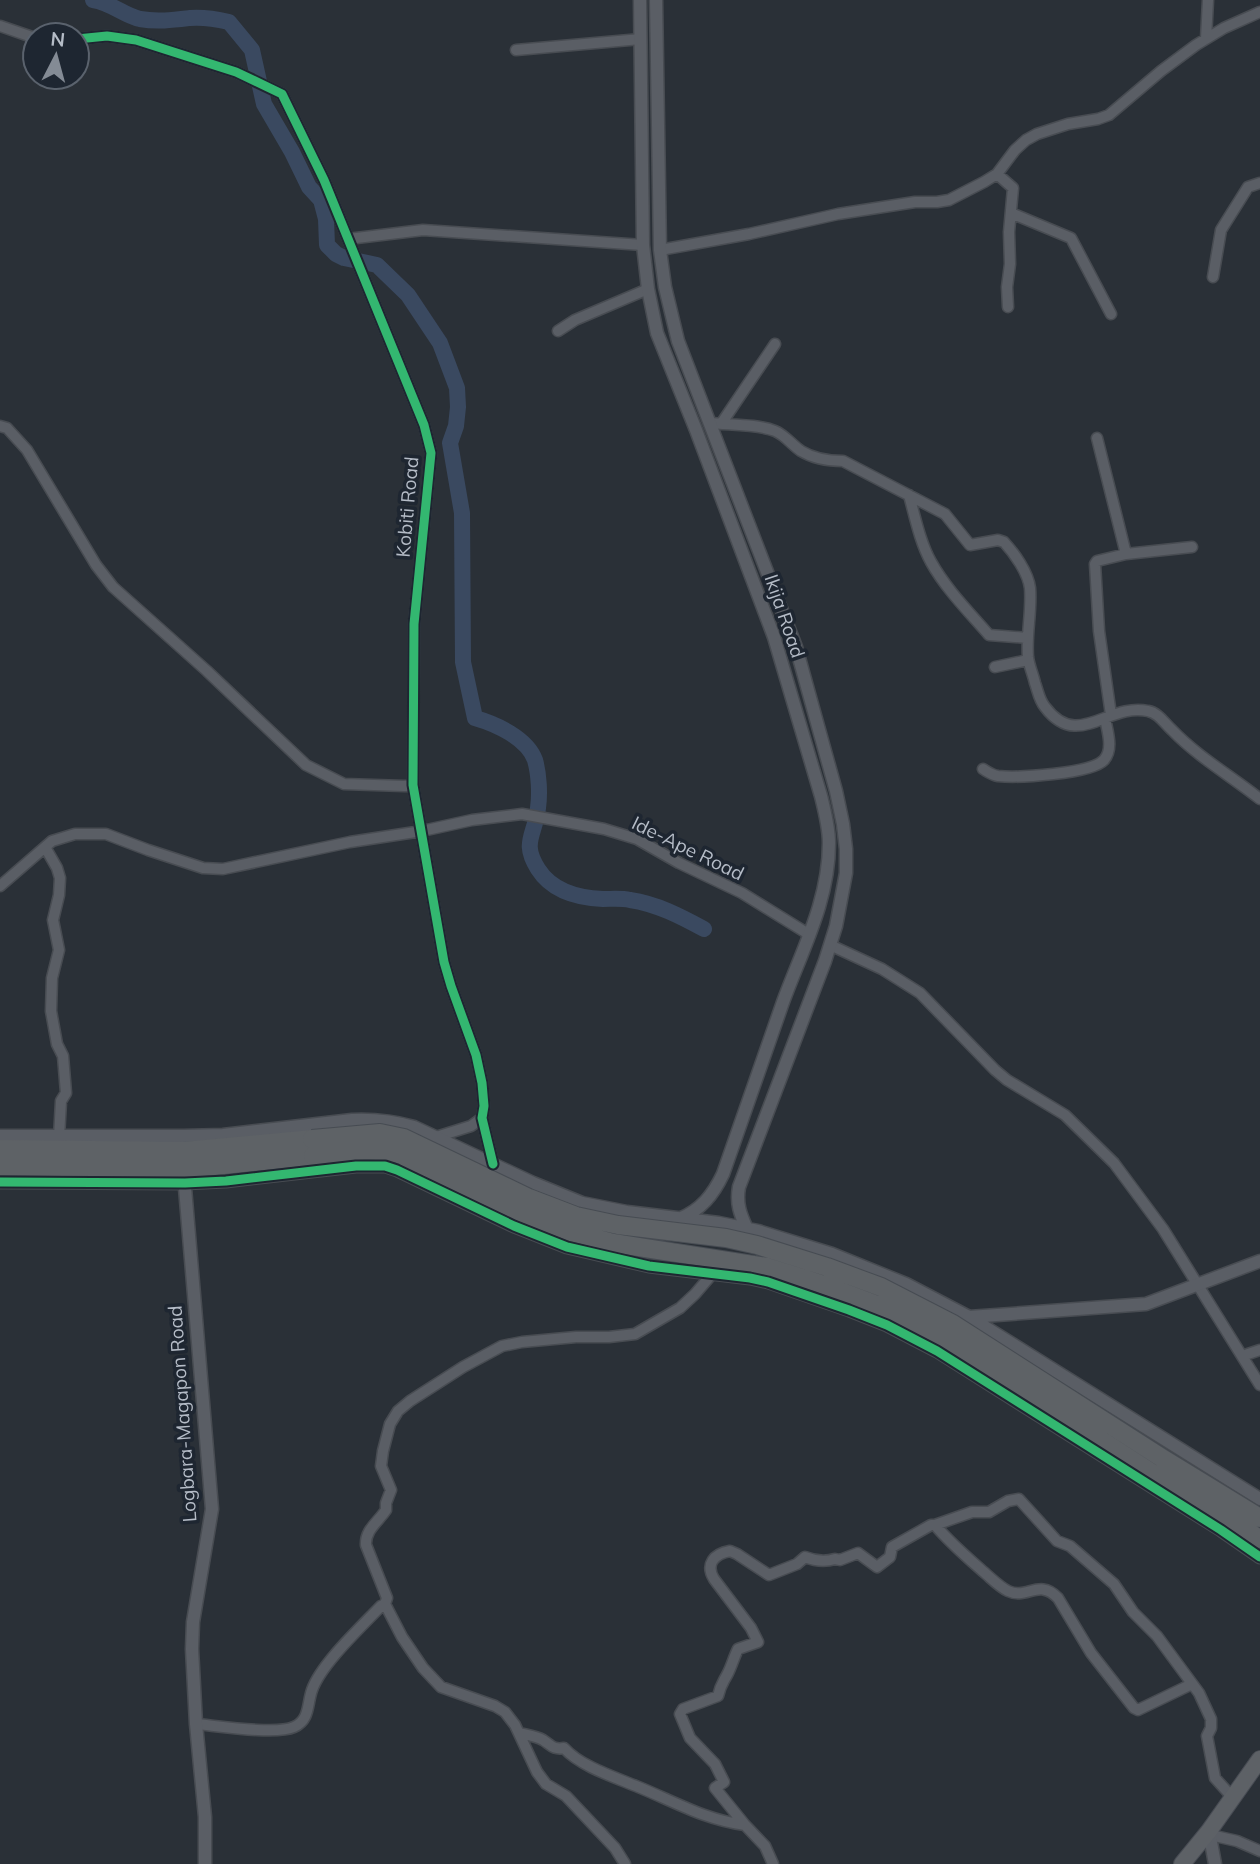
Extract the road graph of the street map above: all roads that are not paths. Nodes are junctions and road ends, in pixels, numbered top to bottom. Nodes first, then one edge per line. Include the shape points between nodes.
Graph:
1 (640, 0) edge
2 (656, 0) edge
3 (1208, 0) edge
4 (1260, 12) edge
5 (0, 26) edge
6 (21, 33) edge
7 (91, 37) edge
8 (641, 38) junction
9 (1206, 39) junction
10 (516, 50) dead end
11 (997, 174) junction
12 (1260, 183) edge
13 (1011, 213) junction
14 (348, 239) junction
15 (643, 245) junction
16 (660, 250) junction
17 (1213, 277) dead end
18 (648, 289) junction
19 (1008, 307) dead end
20 (1111, 314) dead end
21 (558, 331) dead end
22 (775, 344) dead end
23 (716, 423) junction
24 (0, 426) edge
25 (1097, 438) dead end
26 (909, 495) junction
27 (1192, 547) dead end
28 (1126, 554) junction
29 (1028, 638) junction
30 (1028, 660) junction
31 (995, 667) dead end
32 (1108, 716) junction
33 (983, 769) dead end
34 (413, 785) junction
35 (1260, 799) edge
36 (422, 831) junction
37 (45, 847) junction
38 (0, 886) edge
39 (810, 934) junction
40 (830, 945) junction
41 (482, 1118) junction
42 (0, 1136) edge
43 (59, 1137) junction
44 (436, 1137) junction
45 (312, 1148) junction
46 (0, 1149) edge
47 (184, 1160) junction
48 (493, 1164) junction
49 (0, 1166) edge
50 (0, 1182) edge
51 (627, 1212) junction
52 (679, 1219) junction
53 (747, 1229) junction
54 (618, 1260) junction
55 (1260, 1261) edge
56 (713, 1273) junction
57 (1197, 1285) junction
58 (969, 1317) junction
59 (1260, 1350) edge
60 (1241, 1356) junction
61 (1260, 1385) edge
62 (1260, 1499) edge
63 (1260, 1518) edge
64 (934, 1525) junction
65 (1260, 1539) edge
66 (1260, 1557) edge
67 (385, 1604) junction
68 (1192, 1684) junction
69 (196, 1724) junction
70 (519, 1733) junction
71 (1260, 1759) edge
72 (1260, 1773) edge
73 (1233, 1798) junction
74 (745, 1825) junction
75 (1212, 1836) junction
76 (1260, 1852) edge
77 (205, 1864) edge
78 (625, 1864) edge
79 (773, 1864) edge
80 (1182, 1864) edge
81 (1191, 1864) edge
82 (1215, 1864) edge

1 - 8 street, Ikija Road
2 - 16 street, Ikija Road
3 - 9 street
4 - 9 street
5 - 6 street
7 - 14 street, Kobiti Road via 136,40 260,82 282,94
8 - 10 street
8 - 15 street, Ikija Road
9 - 11 street via 1109,115 1026,140
11 - 13 street via 1013,188
11 - 16 street via 949,200 838,214
12 - 17 street via 1248,187 1222,230
13 - 19 street
13 - 20 street via 1071,239
14 - 15 street via 424,230
14 - 34 street, Kobiti Road via 424,425 431,453 414,624
15 - 18 street, Ikija Road
16 - 23 street, Ikija Road via 678,341
18 - 21 street
18 - 39 street, Ikija Road via 657,333 774,638 821,796 827,820 828,868
22 - 23 street
23 - 26 street via 776,431 802,452 843,461
23 - 40 street, Ikija Road via 796,648 843,824 846,873
24 - 34 street via 27,450 113,587 306,765 344,784
25 - 28 street
26 - 29 street via 931,563 959,601 989,635
26 - 29 street via 946,514 970,545 1004,541 1030,585
27 - 28 street
28 - 32 street via 1097,561 1095,566
29 - 30 street
30 - 31 street
30 - 32 street via 1042,703 1061,723 1073,726
32 - 33 street via 1110,748 1096,765 1027,776 996,776
32 - 35 street via 1132,710 1156,714 1199,755
34 - 36 street, Kobiti Road
36 - 37 street, Ide-Ape Road via 223,869 203,868 106,834 75,834
36 - 39 street, Ide-Ape Road via 522,814 604,829 637,839
36 - 41 street, Kobiti Road via 444,962 482,1083
37 - 38 street, Ide-Ape Road
37 - 43 street via 60,878 53,920 59,950 51,1011 63,1056 66,1093 61,1101
39 - 52 street, Ikija Road via 723,1174 704,1203
40 - 53 street, Ikija Road via 739,1187 738,1207
40 - 57 street via 920,993 1007,1080 1065,1115 1114,1163
41 - 44 street
41 - 48 street, Kobiti Road
42 - 43 street
43 - 47 street
44 - 47 street via 394,1121 371,1119 222,1135
44 - 48 street
45 - 47 highway
45 - 63 highway, bridge via 380,1133 404,1138 576,1216 757,1245 881,1287 953,1324
45 - 65 highway, bridge via 398,1154 571,1232 638,1248 767,1267 874,1304 944,1339
46 - 47 highway
47 - 49 highway
47 - 50 street
47 - 54 street via 226,1181 385,1166 514,1226
47 - 69 street, Logbara-Magapon Road via 212,1509 193,1622
48 - 51 street via 582,1203
51 - 52 street
51 - 54 street
52 - 53 street
53 - 58 street via 866,1266
54 - 56 street
55 - 57 street
56 - 66 street via 796,1291 887,1325
56 - 67 street via 680,1308 635,1334 502,1346 398,1411 390,1424 382,1461 391,1490 386,1510 366,1538 387,1598
57 - 58 street via 1136,1306
57 - 60 street
58 - 62 street
59 - 60 street
60 - 61 street
64 - 68 street via 972,1511 989,1512 1019,1499 1057,1541 1070,1546 1114,1584
64 - 68 street via 1004,1589 1016,1593 1040,1588 1054,1593 1091,1653 1134,1708
64 - 74 street via 892,1547 890,1557 877,1567 858,1553 829,1561 805,1557 772,1575 730,1551 710,1564 709,1572 758,1642 738,1649 718,1696 680,1714 690,1738 715,1764 724,1782 715,1788
67 - 69 street via 312,1690 302,1723 277,1730
67 - 70 street via 416,1658 441,1687 495,1706
68 - 73 street via 1212,1719 1207,1737 1215,1778
69 - 77 street, Logbara-Magapon Road
70 - 74 street via 564,1748 619,1780 696,1813
70 - 78 street via 546,1784 565,1797
71 - 73 main road
72 - 75 main road
73 - 75 main road
74 - 79 street via 765,1846
75 - 76 street
75 - 80 main road
75 - 81 main road
75 - 82 street

